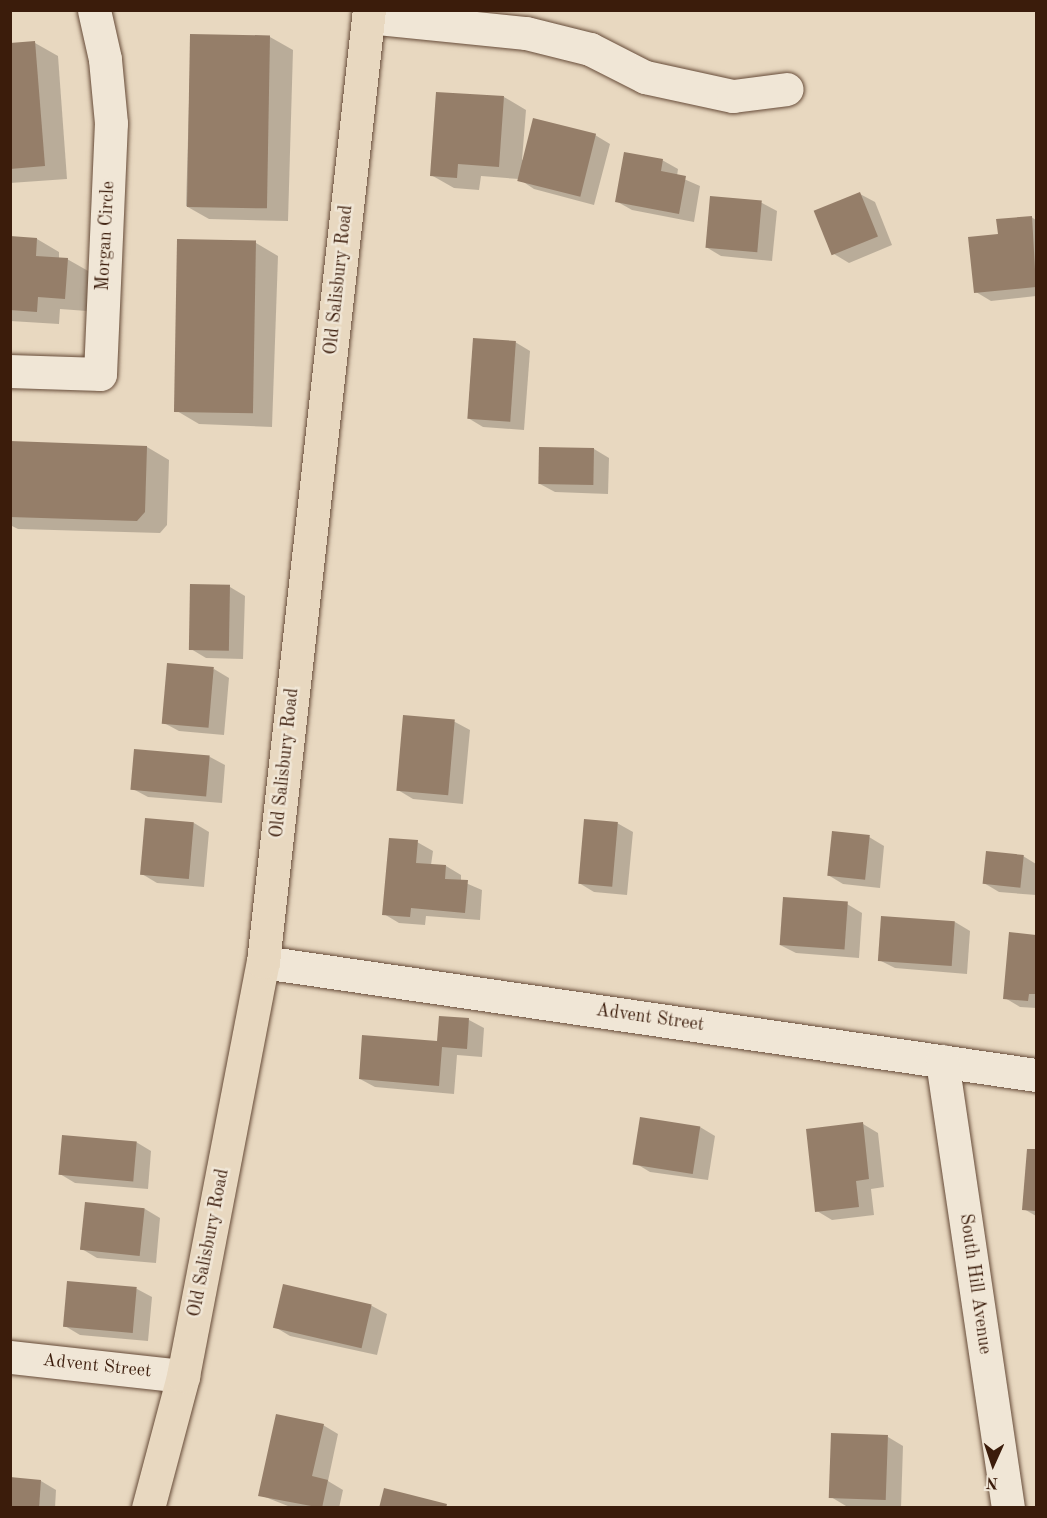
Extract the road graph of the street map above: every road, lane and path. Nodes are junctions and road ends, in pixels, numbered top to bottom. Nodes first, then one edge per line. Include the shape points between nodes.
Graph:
1 (93, 10) edge
2 (368, 14) edge
3 (787, 89) dead end
4 (10, 370) edge
5 (263, 962) junction
6 (942, 1061) junction
7 (1036, 1076) edge
8 (10, 1357) edge
9 (183, 1376) junction
10 (148, 1508) edge
11 (1008, 1508) edge

1 - 4 street, Morgan Circle via 105,59 111,123 100,374
2 - 3 street via 526,33 590,49 645,77 733,96
2 - 5 main road, Old Salisbury Road
5 - 6 street, Advent Street
5 - 9 main road, Old Salisbury Road
6 - 7 street, Advent Street
6 - 11 street, South Hill Avenue
8 - 9 street, Advent Street
9 - 10 main road, Old Salisbury Road

